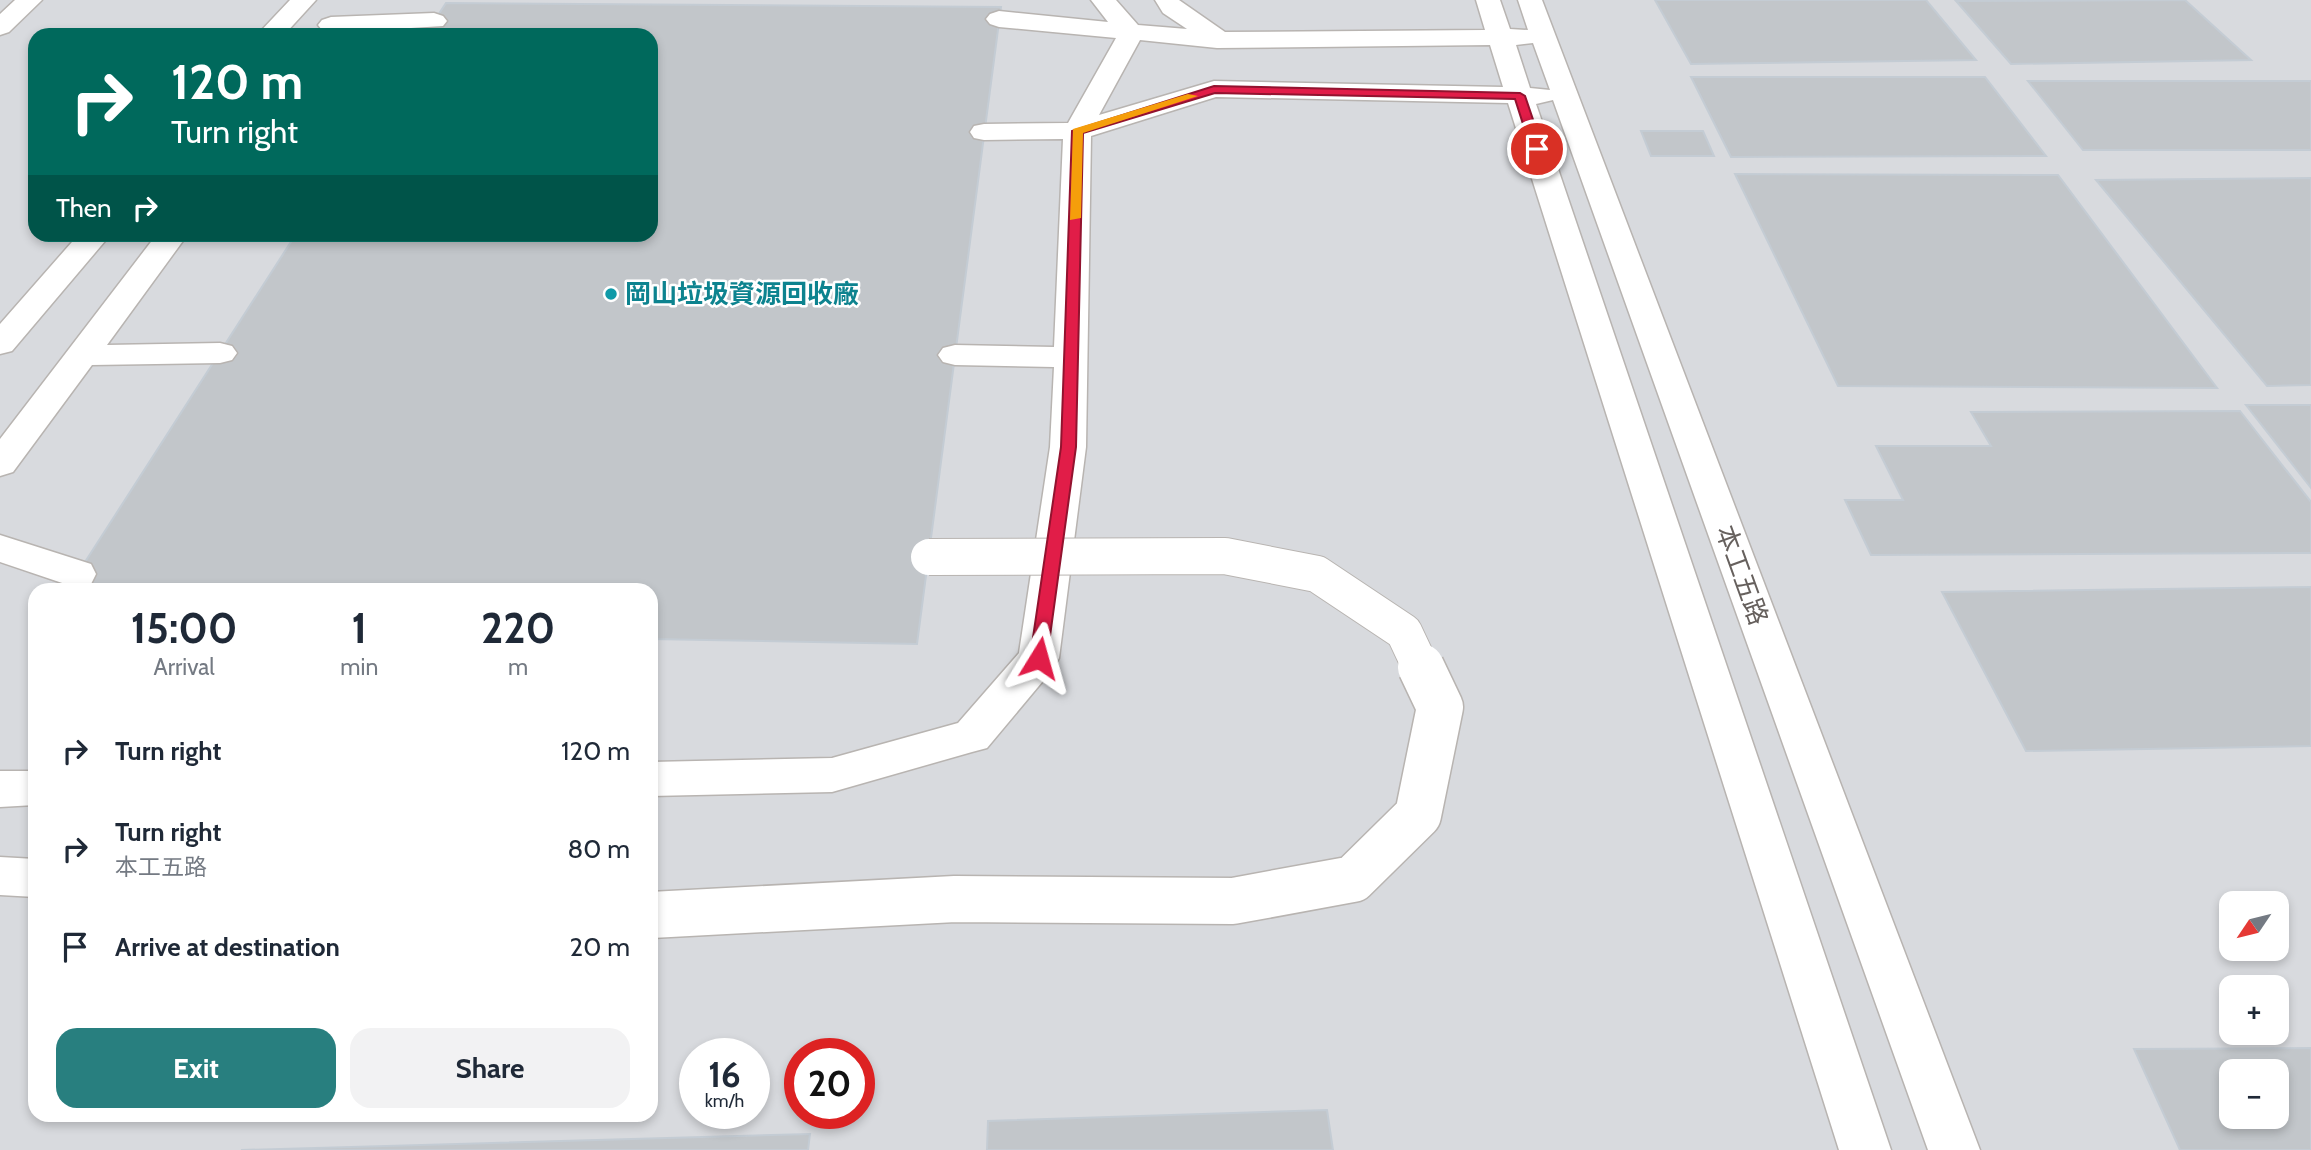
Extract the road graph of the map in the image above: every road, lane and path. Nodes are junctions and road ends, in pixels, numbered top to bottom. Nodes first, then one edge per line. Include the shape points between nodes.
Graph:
1 (30, 0) edge
2 (304, 0) edge
3 (356, 0) edge
4 (1103, 0) edge
5 (1167, 0) edge
6 (1488, 0) edge
7 (1530, 0) edge
8 (999, 19) dead end
9 (434, 21) dead end
10 (0, 27) edge
11 (277, 28) edge
12 (329, 28) edge
13 (351, 28) edge
14 (1131, 33) junction
15 (1500, 37) junction
16 (1544, 37) junction
17 (1219, 40) junction
18 (1520, 96) junction
19 (1566, 97) junction
20 (1077, 131) junction
21 (984, 132) dead end
22 (89, 242) edge
23 (167, 242) edge
24 (0, 344) edge
25 (220, 353) dead end
26 (83, 355) junction
27 (955, 355) dead end
28 (1070, 358) junction
29 (0, 464) edge
30 (0, 548) edge
31 (929, 557) dead end
32 (77, 573) dead end
33 (658, 779) edge
34 (28, 788) edge
35 (0, 789) edge
36 (0, 876) edge
37 (28, 878) edge
38 (658, 915) edge
39 (1865, 1150) edge
40 (1954, 1150) edge

1 - 10 street
2 - 11 street
3 - 12 street
4 - 14 street
5 - 17 street
6 - 15 street
7 - 16 street, 本工五路
8 - 14 street
9 - 13 street
14 - 17 street
14 - 20 street
15 - 16 street
15 - 17 street
15 - 18 street
16 - 19 street, 本工五路
18 - 19 street
18 - 20 street via 1214,89
18 - 39 street
19 - 40 street, 本工五路
20 - 21 street
20 - 28 street
22 - 24 street
23 - 26 street
25 - 26 street
26 - 29 street
27 - 28 street
28 - 33 street via 1069,447 1039,658 972,736 832,775
30 - 32 street
31 - 38 street, bridge via 1225,556 1317,574 1404,632 1440,707 1418,815 1353,879 1233,901 954,899
34 - 35 street
36 - 37 street

